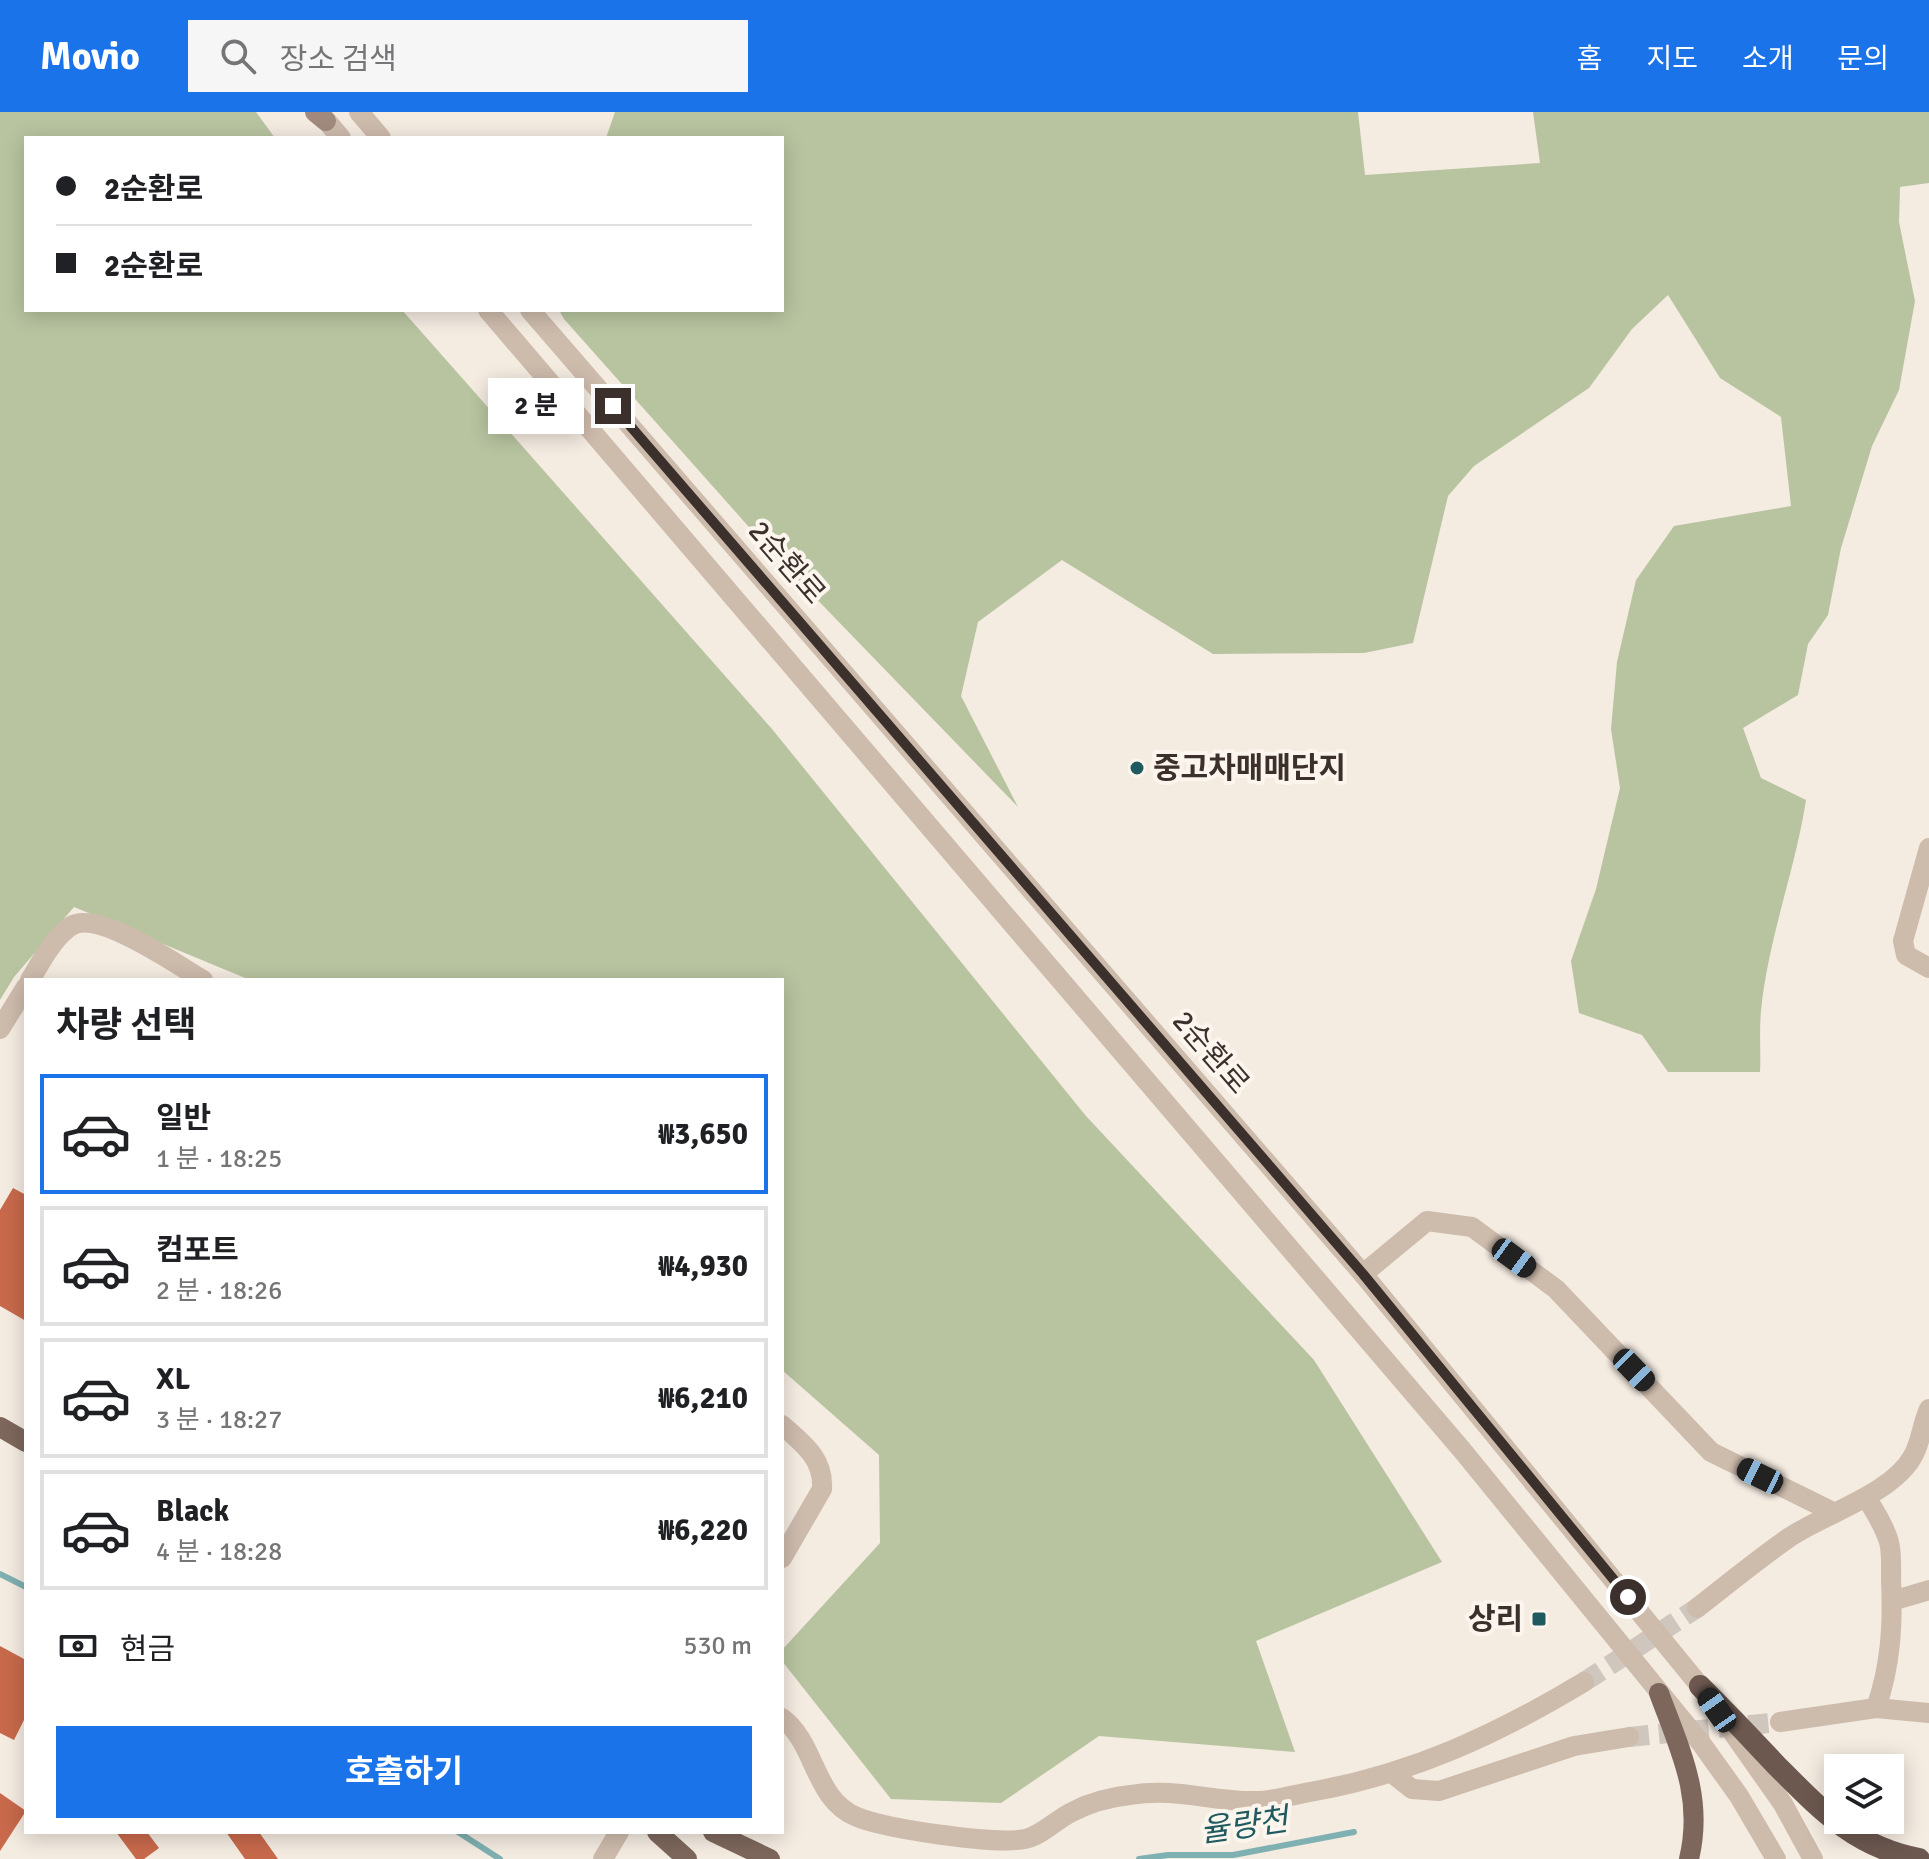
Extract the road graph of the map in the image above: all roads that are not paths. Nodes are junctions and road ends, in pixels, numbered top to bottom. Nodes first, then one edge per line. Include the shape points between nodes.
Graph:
1 (359, 112) edge
2 (320, 115) edge
3 (339, 136) edge
4 (379, 136) edge
5 (490, 312) edge
6 (532, 312) edge
7 (1929, 848) edge
8 (1929, 968) edge
9 (31, 978) edge
10 (200, 978) edge
11 (24, 990) edge
12 (0, 1029) edge
13 (1363, 1274) junction
14 (1929, 1409) edge
15 (0, 1427) edge
16 (784, 1427) edge
17 (24, 1441) edge
18 (1866, 1497) junction
19 (1833, 1512) junction
20 (784, 1555) edge
21 (1929, 1590) edge
22 (1892, 1601) junction
23 (1697, 1608) tunnel mouth
24 (1584, 1682) tunnel mouth
25 (1700, 1686) junction
26 (1659, 1693) junction
27 (1876, 1708) junction
28 (1929, 1713) edge
29 (784, 1719) edge
30 (1780, 1722) tunnel mouth
31 (1629, 1737) tunnel mouth
32 (1393, 1774) junction
33 (618, 1834) edge
34 (659, 1834) edge
35 (717, 1834) edge
36 (605, 1856) edge
37 (687, 1859) edge
38 (770, 1859) edge
39 (1689, 1859) edge
40 (1776, 1859) edge
41 (1813, 1859) edge
42 (1919, 1859) edge

1 - 4 street
2 - 3 street
5 - 26 street, 2순환로 via 1462,1450
6 - 13 street, 2순환로
7 - 8 street via 1903,941 1906,955
9 - 10 street via 62,935 86,921 123,934
11 - 12 street
13 - 19 street via 1427,1221 1472,1227 1556,1289 1711,1452
13 - 25 street, 2순환로
14 - 18 street via 1914,1455
15 - 17 main road
16 - 20 street via 816,1457 823,1476 822,1489
18 - 19 street
18 - 22 street via 1890,1545
19 - 23 street via 1791,1536
21 - 22 street
22 - 27 street via 1886,1681
24 - 32 street via 1473,1743
25 - 41 street, 2순환로 via 1783,1804
25 - 42 highway via 1824,1813 1856,1837
26 - 39 main road via 1690,1778 1695,1812
26 - 40 street, 2순환로 via 1739,1796
27 - 28 street
27 - 30 street
29 - 32 street via 807,1750 819,1779 855,1817 900,1829 994,1840 1027,1839 1073,1811 1117,1796 1155,1791 1258,1801
31 - 32 street via 1574,1746 1439,1791 1412,1789
33 - 36 street
34 - 37 main road
35 - 38 main road

